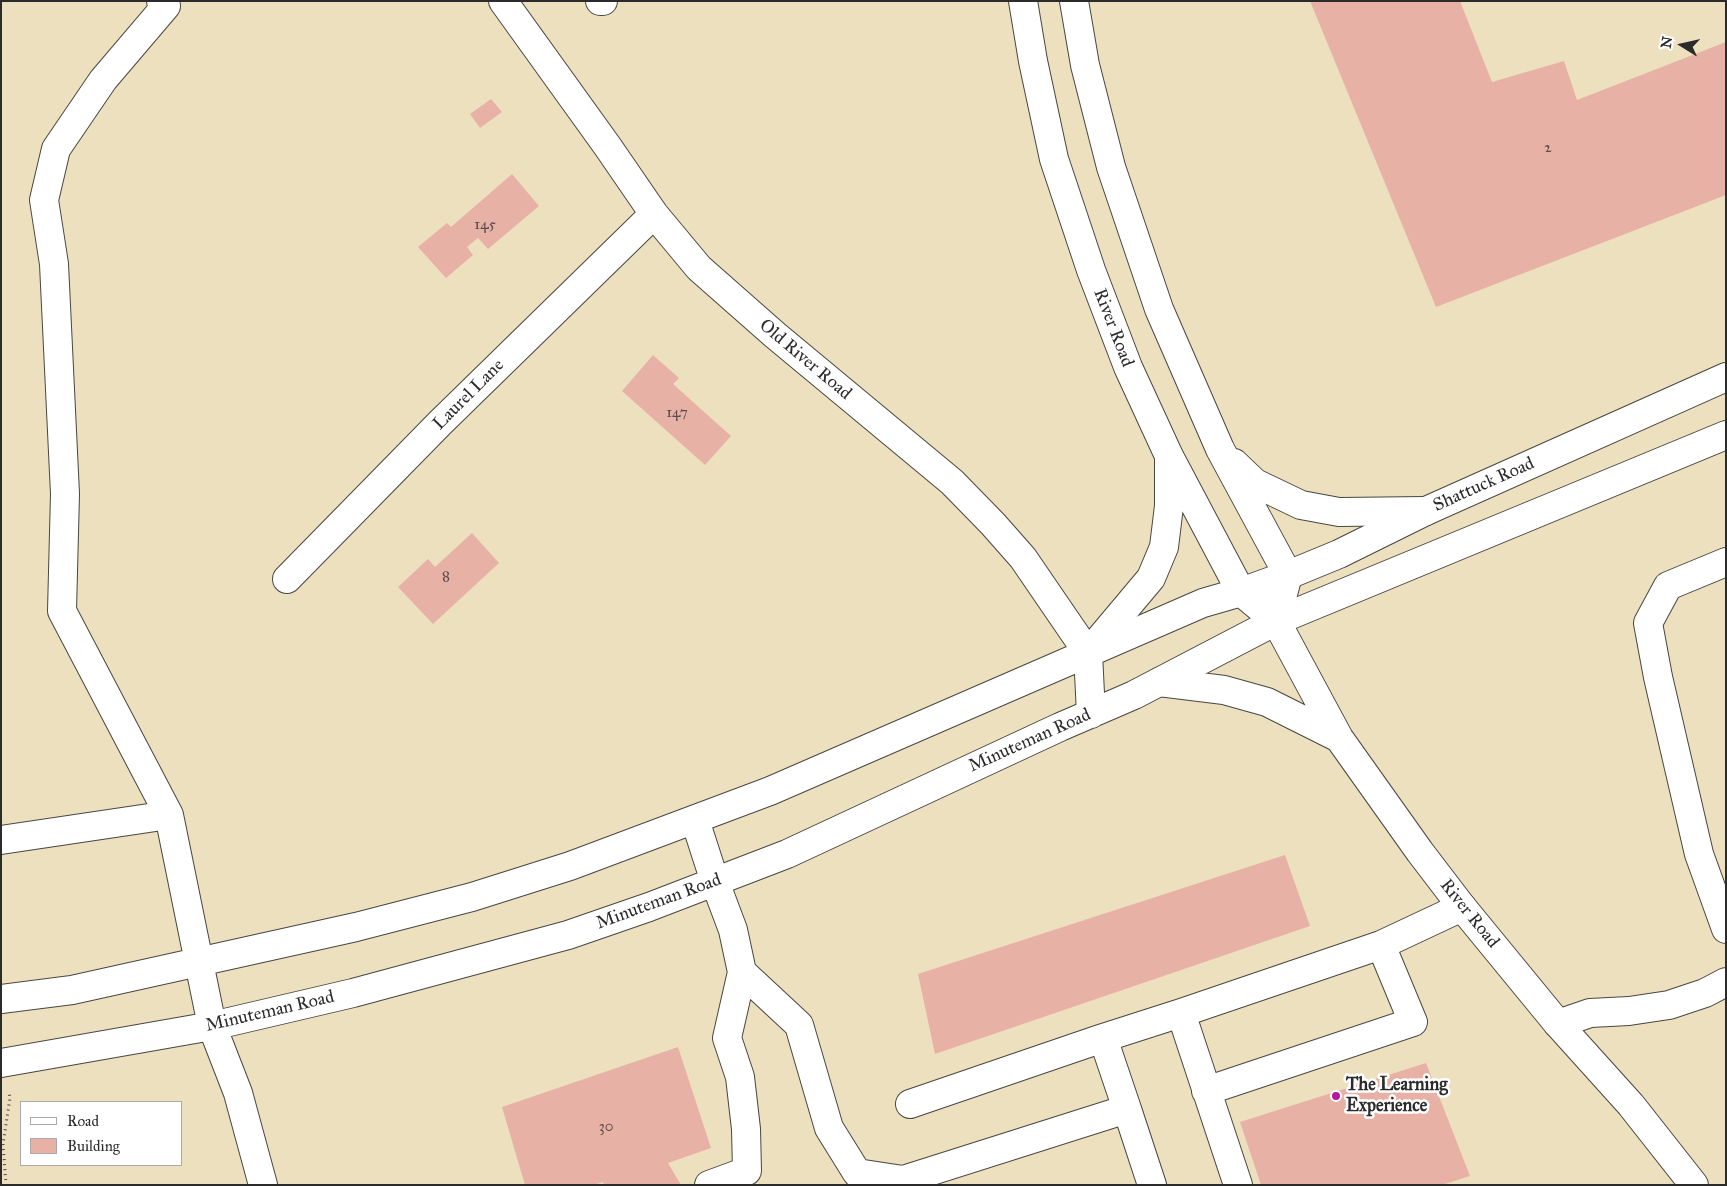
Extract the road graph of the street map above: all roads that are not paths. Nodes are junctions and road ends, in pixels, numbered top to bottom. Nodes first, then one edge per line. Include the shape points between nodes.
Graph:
1 (160, 1) edge
2 (503, 1) edge
3 (1023, 1) edge
4 (1074, 1) edge
5 (654, 214) junction
6 (1726, 377) edge
7 (1726, 435) edge
8 (1220, 449) junction
9 (1169, 456) junction
10 (1426, 511) junction
11 (1726, 562) edge
12 (1288, 576) junction
13 (287, 579) dead end
14 (1241, 592) junction
15 (1276, 621) junction
16 (1088, 653) junction
17 (1159, 682) junction
18 (1091, 714) junction
19 (1339, 738) junction
20 (169, 815) junction
21 (695, 820) junction
22 (1, 840) edge
23 (714, 882) junction
24 (1462, 907) junction
25 (1726, 929) edge
26 (1381, 946) junction
27 (198, 962) junction
28 (742, 972) junction
29 (1726, 982) edge
30 (1, 1000) edge
31 (1181, 1013) junction
32 (1558, 1024) junction
33 (212, 1026) junction
34 (1103, 1038) junction
35 (4, 1062) edge
36 (1206, 1092) junction
37 (910, 1104) dead end
38 (1126, 1109) junction
39 (263, 1185) edge
40 (709, 1185) edge
41 (1152, 1185) edge
42 (1238, 1185) edge
43 (1694, 1185) edge

1 - 20 street via 166,6 103,80 56,149 44,200 54,264 66,494 62,611
2 - 5 street, Old River Road
3 - 9 street, River Road via 1054,159 1128,368
4 - 8 street via 1084,65 1110,166 1158,309
5 - 13 street, Laurel Lane via 440,423
5 - 16 street, Old River Road via 699,268 774,335 952,482 1023,558
6 - 10 street, Shattuck Road
7 - 15 street
8 - 10 street via 1255,482 1301,505 1339,512
8 - 12 street
9 - 14 street, River Road
9 - 16 street via 1169,506 1164,547 1152,578
10 - 12 street, Shattuck Road
11 - 25 street via 1668,586 1648,623 1699,854
12 - 14 street, Shattuck Road
12 - 15 street
14 - 15 street, River Road
14 - 16 street via 1203,603
15 - 17 street, Minuteman Road
15 - 19 street, River Road
16 - 18 street
16 - 21 street via 856,755
17 - 18 street, Minuteman Road
17 - 19 street via 1224,690 1267,702
18 - 23 street, Minuteman Road via 787,854
19 - 24 street, River Road
20 - 22 street
20 - 27 street
21 - 23 street
21 - 27 street via 570,866 472,897
23 - 28 street via 733,930
23 - 33 street, Minuteman Road via 568,935 372,988
24 - 26 street
24 - 32 street, River Road
26 - 31 street
26 - 36 street via 1413,1022
27 - 30 street via 72,990
27 - 33 street
28 - 38 street via 799,1025 828,1128 857,1174 902,1180
28 - 40 street via 727,1038 740,1077 747,1170
29 - 32 street via 1669,1005 1590,1013
31 - 34 street
31 - 36 street
32 - 43 street, River Road via 1631,1105
33 - 35 street, Minuteman Road
33 - 39 street via 238,1093
34 - 37 street
34 - 38 street
36 - 42 street
38 - 41 street

